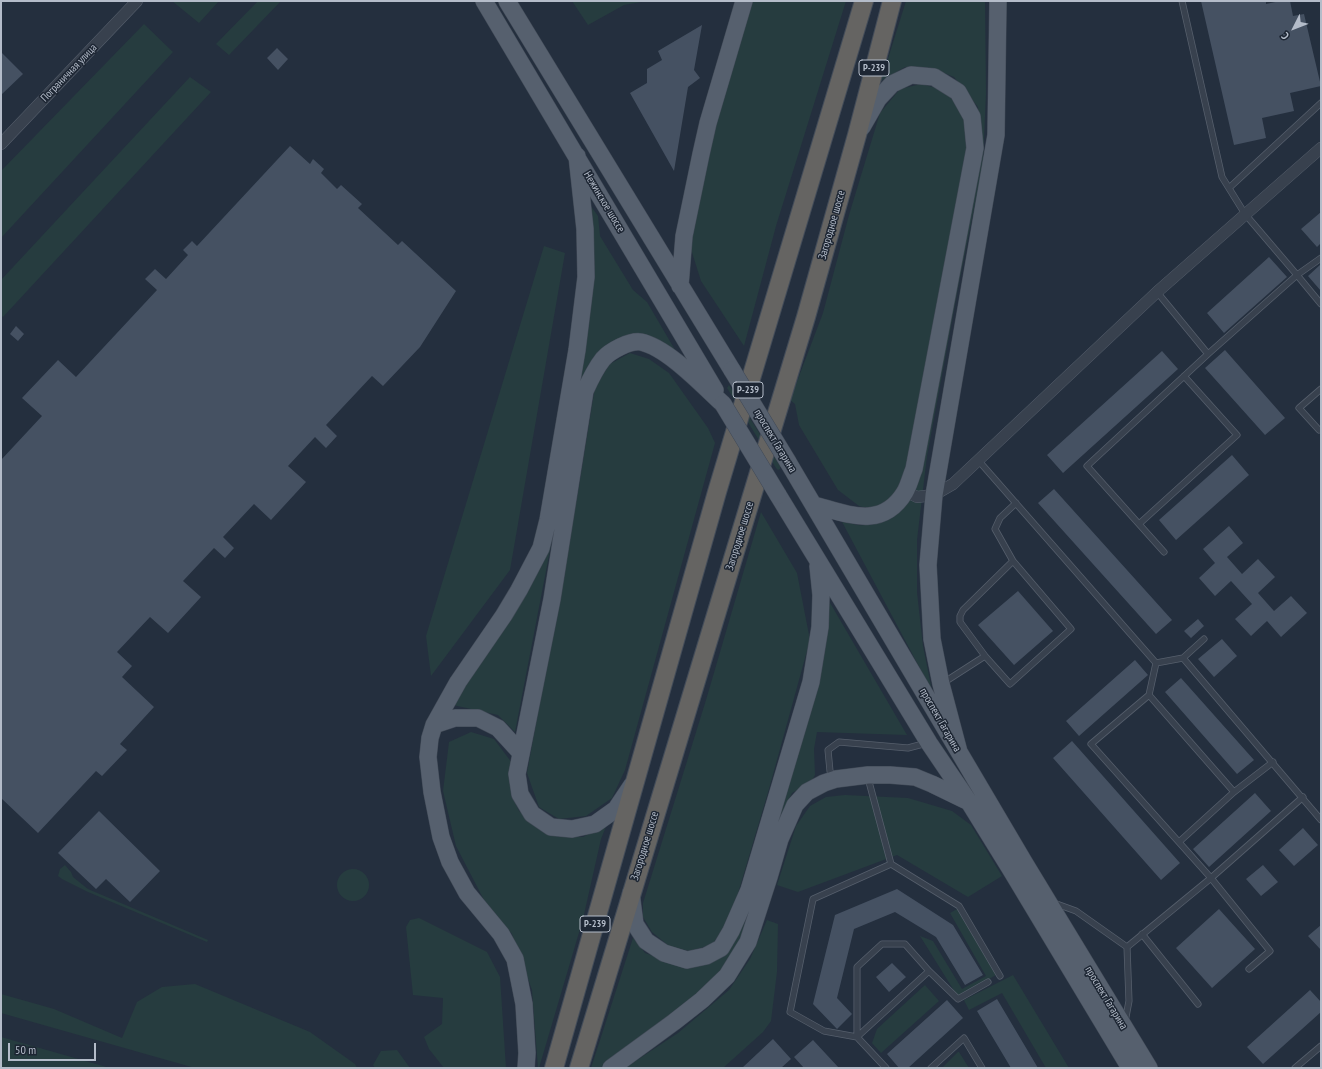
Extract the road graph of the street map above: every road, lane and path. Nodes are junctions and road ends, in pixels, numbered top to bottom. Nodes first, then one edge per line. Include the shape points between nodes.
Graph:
1 (137, 1) edge
2 (484, 1) edge
3 (507, 1) edge
4 (744, 1) edge
5 (864, 1) edge
6 (892, 1) edge
7 (998, 1) edge
8 (1182, 1) edge
9 (1321, 103) edge
10 (857, 135) junction
11 (1, 144) edge
12 (1321, 148) edge
13 (577, 156) junction
14 (1229, 188) junction
15 (1245, 214) junction
16 (1321, 258) edge
17 (1297, 275) junction
18 (680, 286) junction
19 (1157, 292) junction
20 (1321, 304) edge
21 (1208, 354) junction
22 (732, 370) joint
23 (1184, 376) junction
24 (1321, 389) edge
25 (723, 404) junction
26 (1319, 430) dead end
27 (978, 460) junction
28 (905, 491) junction
29 (934, 495) junction
30 (1016, 503) junction
31 (814, 505) junction
32 (1139, 524) junction
33 (1164, 552) dead end
34 (1013, 561) junction
35 (818, 562) junction
36 (1204, 638) dead end
37 (985, 656) junction
38 (1183, 658) junction
39 (1156, 663) junction
40 (941, 684) junction
41 (1149, 695) junction
42 (434, 725) junction
43 (929, 743) junction
44 (520, 752) junction
45 (959, 752) junction
46 (1273, 762) junction
47 (868, 775) junction
48 (836, 779) junction
49 (635, 780) junction
50 (1234, 792) junction
51 (1303, 797) junction
52 (969, 802) junction
53 (1321, 820) edge
54 (1179, 842) junction
55 (891, 864) junction
56 (1211, 878) junction
57 (631, 893) junction
58 (1047, 901) junction
59 (1142, 934) junction
60 (1127, 947) junction
61 (1249, 969) dead end
62 (929, 972) junction
63 (1000, 976) dead end
64 (988, 982) dead end
65 (1198, 1004) dead end
66 (1125, 1027) junction
67 (857, 1036) junction
68 (1321, 1046) edge
69 (526, 1068) edge
70 (554, 1068) edge
71 (579, 1068) edge
72 (611, 1068) edge
73 (886, 1068) edge
74 (930, 1068) edge
75 (982, 1068) edge
76 (1130, 1068) edge
77 (1150, 1068) edge
78 (1296, 1068) edge

1 - 11 street, Пограничная улица
2 - 13 main road, Нежинское шоссе
3 - 18 main road, Нежинское шоссе
4 - 18 main road via 701,154 684,236
5 - 49 highway, Р-239
6 - 10 highway, Загородное шоссе / Р-239
7 - 29 main road via 996,135
8 - 14 lane via 1222,177
9 - 14 lane
10 - 28 main road via 878,99 892,84 911,75 934,77 958,92 972,116 975,148 914,469
10 - 57 highway, Загородное шоссе / Р-239 via 804,325
12 - 15 street
13 - 25 main road, Нежинское шоссе
13 - 42 main road via 585,229 586,277 577,350 541,548 504,615 458,682
14 - 15 lane
15 - 17 lane
15 - 19 street
16 - 17 lane
17 - 20 lane
17 - 21 lane
18 - 22 main road, Нежинское шоссе
19 - 21 lane
19 - 27 street
21 - 23 lane
22 - 31 main road, проспект Гагарина, bridge
23 - 32 lane via 1087,466
23 - 32 lane via 1237,435
24 - 26 lane via 1300,408
25 - 35 main road, проспект Гагарина, bridge
25 - 44 main road via 675,360 655,347 640,342 627,343 604,358 591,378 585,391 552,599
27 - 29 street via 953,484
27 - 30 lane
28 - 29 street via 917,497
28 - 31 main road via 888,511 874,516 857,517
29 - 40 main road via 928,565 932,639
30 - 34 lane via 1000,518 995,529
30 - 39 lane
31 - 45 main road, проспект Гагарина
32 - 33 lane
34 - 37 lane via 963,610 960,616 960,622
34 - 37 lane via 1072,628 1010,684
35 - 43 main road, проспект Гагарина
35 - 57 main road via 820,627 812,682 749,890 731,931 721,948 706,956 687,960 664,953 646,941 635,924
36 - 38 lane
37 - 40 lane
38 - 39 lane
38 - 46 lane
39 - 41 lane
40 - 45 main road
41 - 50 lane
41 - 54 lane via 1091,744
42 - 44 main road via 456,718 478,718 498,728
42 - 69 main road via 428,757 441,837 450,862 467,893 501,934 515,959 524,1004
43 - 48 lane via 908,748 838,742 828,750 830,771
43 - 52 main road, проспект Гагарина
44 - 49 main road via 516,774 520,794 532,814 551,827 572,829 595,824 616,809
45 - 58 main road, проспект Гагарина
46 - 50 lane
46 - 51 lane
47 - 48 main road
47 - 52 main road via 915,777
47 - 55 lane
48 - 72 main road via 807,792 795,805 780,839 748,942 727,976 702,1000
49 - 70 highway, Р-239
50 - 54 lane
51 - 53 lane
51 - 56 lane
52 - 76 main road, проспект Гагарина
54 - 56 lane
55 - 63 lane via 959,906
55 - 67 lane via 813,899 790,1012 824,1031
56 - 59 lane
56 - 61 lane via 1270,951
57 - 71 highway, Загородное шоссе / Р-239
58 - 60 lane via 1076,911
58 - 66 main road, проспект Гагарина
59 - 60 lane
59 - 65 lane
60 - 66 lane via 1129,1001
62 - 64 lane via 958,999
62 - 67 lane
62 - 67 lane via 905,944 882,944 857,967
66 - 77 main road, проспект Гагарина
67 - 73 lane
68 - 78 lane
74 - 75 lane via 964,1038

